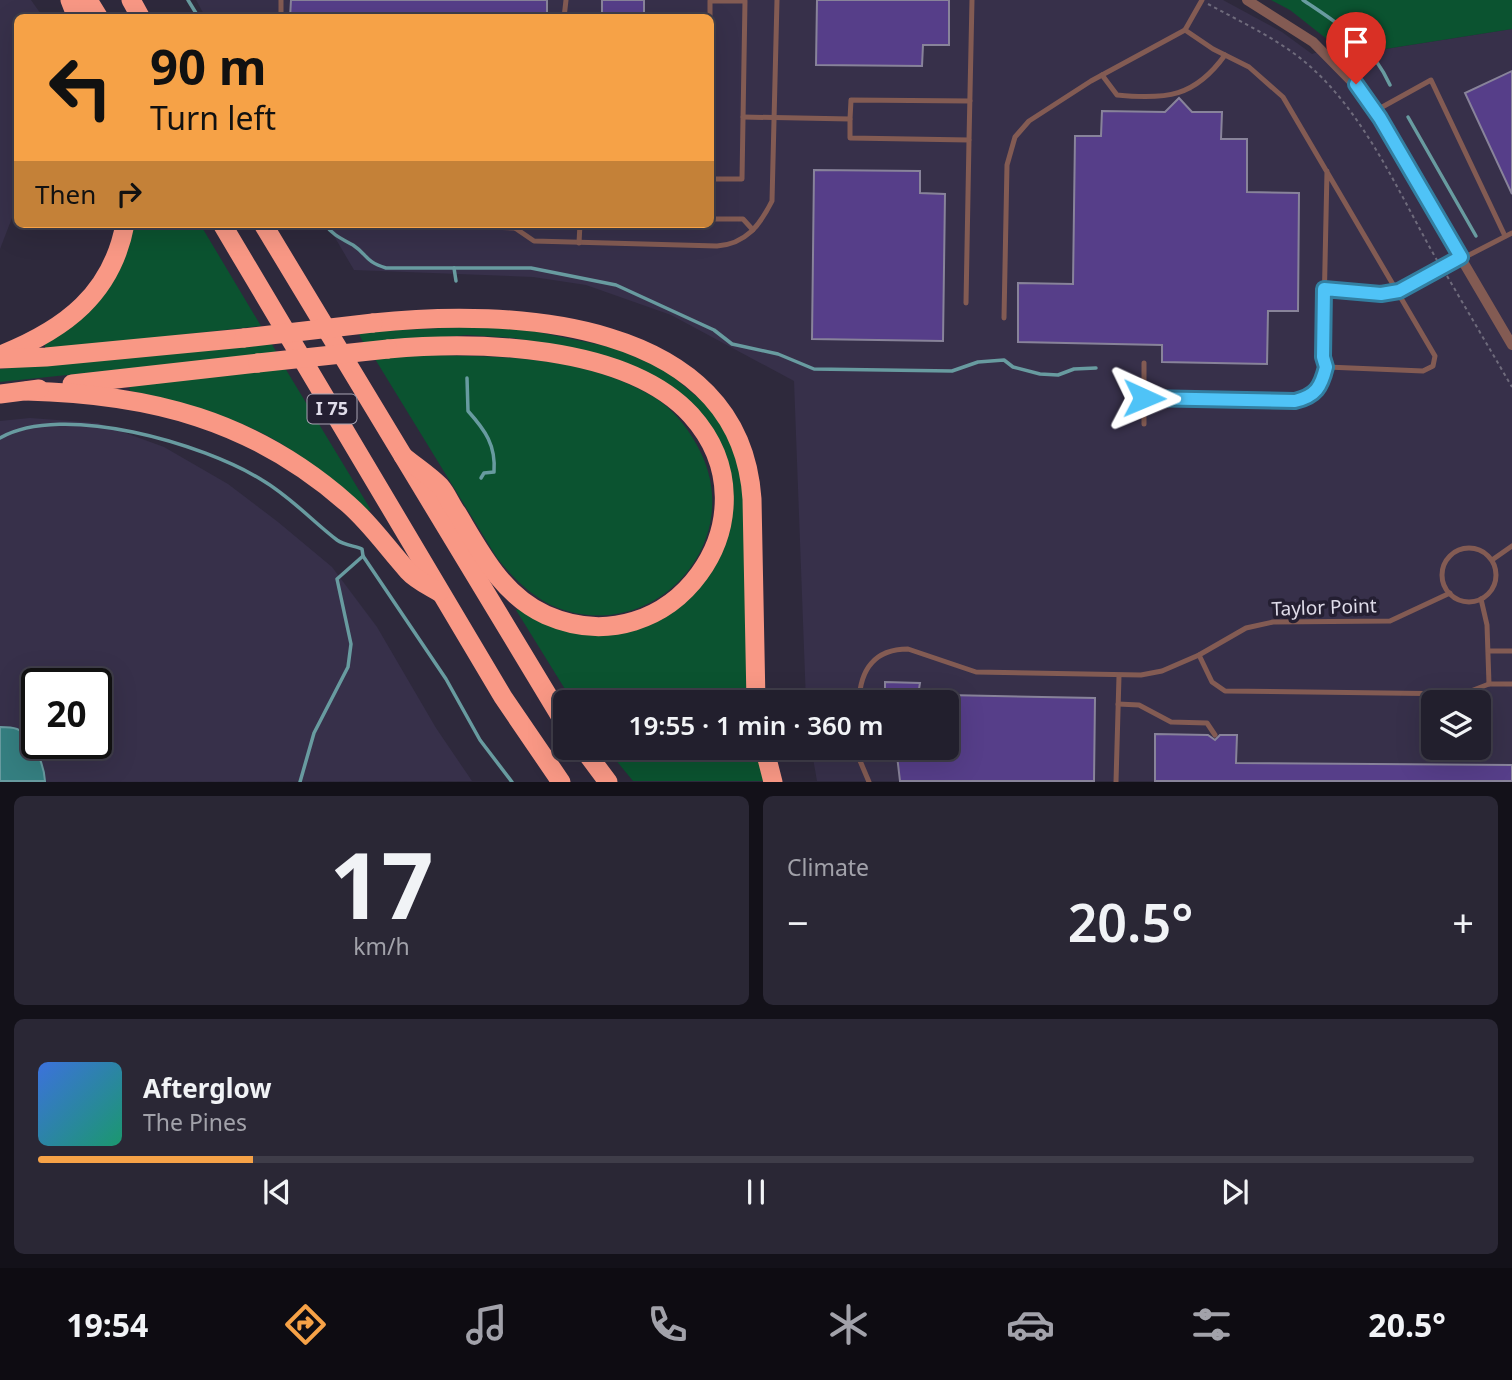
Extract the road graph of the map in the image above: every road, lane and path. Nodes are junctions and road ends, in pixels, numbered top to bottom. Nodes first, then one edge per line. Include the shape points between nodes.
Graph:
1 (777, 0) edge
2 (972, 0) edge
3 (1202, 0) edge
4 (1247, 0) edge
5 (710, 14) edge
6 (1185, 30) junction
7 (1225, 55) junction
8 (1102, 75) junction
9 (970, 101) junction
10 (1375, 111) junction
11 (743, 117) junction
12 (774, 117) junction
13 (850, 119) junction
14 (969, 140) junction
15 (1327, 171) junction
16 (714, 178) edge
17 (714, 219) edge
18 (124, 228) edge
19 (224, 228) edge
20 (265, 228) edge
21 (519, 228) edge
22 (580, 228) edge
23 (753, 230) junction
24 (1512, 233) edge
25 (1505, 236) junction
26 (579, 243) junction
27 (1461, 257) junction
28 (1441, 268) junction
29 (1324, 289) junction
30 (1399, 291) junction
31 (966, 303) dead end
32 (1004, 318) dead end
33 (1512, 345) edge
34 (0, 357) edge
35 (1144, 363) dead end
36 (1326, 367) junction
37 (1512, 387) edge
38 (26, 391) junction
39 (0, 394) edge
40 (1144, 398) junction
41 (1144, 424) dead end
42 (403, 456) junction
43 (1512, 546) edge
44 (1492, 560) junction
45 (1450, 593) junction
46 (443, 595) junction
47 (1481, 599) junction
48 (1489, 651) junction
49 (1512, 651) edge
50 (1199, 655) junction
51 (1119, 676) junction
52 (1489, 684) junction
53 (1512, 684) edge
54 (756, 690) edge
55 (859, 690) edge
56 (553, 704) edge
57 (1118, 704) junction
58 (1215, 735) dead end
59 (592, 760) edge
60 (767, 760) edge
61 (860, 760) edge
62 (561, 782) edge
63 (608, 782) edge
64 (773, 782) edge
65 (869, 782) edge
66 (1116, 782) edge

1 - 12 lane
2 - 9 lane
3 - 6 lane
3 - 28 path via 1277,41 1315,72 1366,136
4 - 10 street via 1288,23 1328,54
5 - 11 lane via 710,1 745,1
6 - 7 lane
6 - 8 lane
7 - 8 lane via 1211,74 1189,90 1165,97 1117,95
7 - 15 lane via 1249,67 1283,97
8 - 32 lane via 1029,121 1014,137 1007,165
9 - 13 lane via 851,100
9 - 14 lane
10 - 25 lane via 1431,80
10 - 27 street
11 - 12 lane
11 - 16 lane via 742,179
12 - 13 lane
12 - 23 lane via 772,201
13 - 14 lane via 850,138
14 - 31 lane
15 - 29 lane
15 - 30 lane
17 - 23 lane via 743,219
18 - 34 highway via 112,263 86,303 43,337
19 - 46 highway, I 75
20 - 42 highway, I 75
21 - 26 lane via 534,241
22 - 26 lane
23 - 26 lane via 724,246
24 - 25 lane
25 - 27 lane
27 - 28 lane
27 - 33 street
28 - 30 lane
28 - 37 path
29 - 30 lane
29 - 36 lane
30 - 36 lane via 1435,356 1433,366 1423,371
34 - 54 highway, bridge via 46,358 468,316 550,324 642,352 679,370 707,392 729,417 748,467
35 - 40 lane
36 - 40 lane via 1317,393 1295,401
38 - 39 highway
38 - 42 highway, bridge via 388,349 472,344 533,349 649,385 690,414 712,446 722,480 723,520 708,563 690,588 670,604 630,622 579,625 547,615 508,590 440,487
38 - 46 highway via 88,393 156,403 259,441 324,483 361,516 410,573
40 - 41 lane
42 - 56 highway, I 75
43 - 44 lane
44 - 45 lane via 1478,549 1451,554 1443,570
44 - 47 lane via 1496,578
45 - 47 lane via 1465,601
45 - 50 lane, Taylor Point via 1390,621 1273,622 1247,628
46 - 62 highway, I 75
47 - 48 lane
48 - 49 lane
48 - 52 lane
50 - 51 lane, Taylor Point via 1162,671
50 - 52 lane via 1212,682 1226,691 1463,694
51 - 55 lane, Taylor Point via 976,672 897,649 877,656 868,665
51 - 57 lane
52 - 53 lane
57 - 58 lane via 1139,705 1171,722 1207,723
57 - 66 lane
59 - 63 highway
60 - 64 highway
61 - 65 lane

